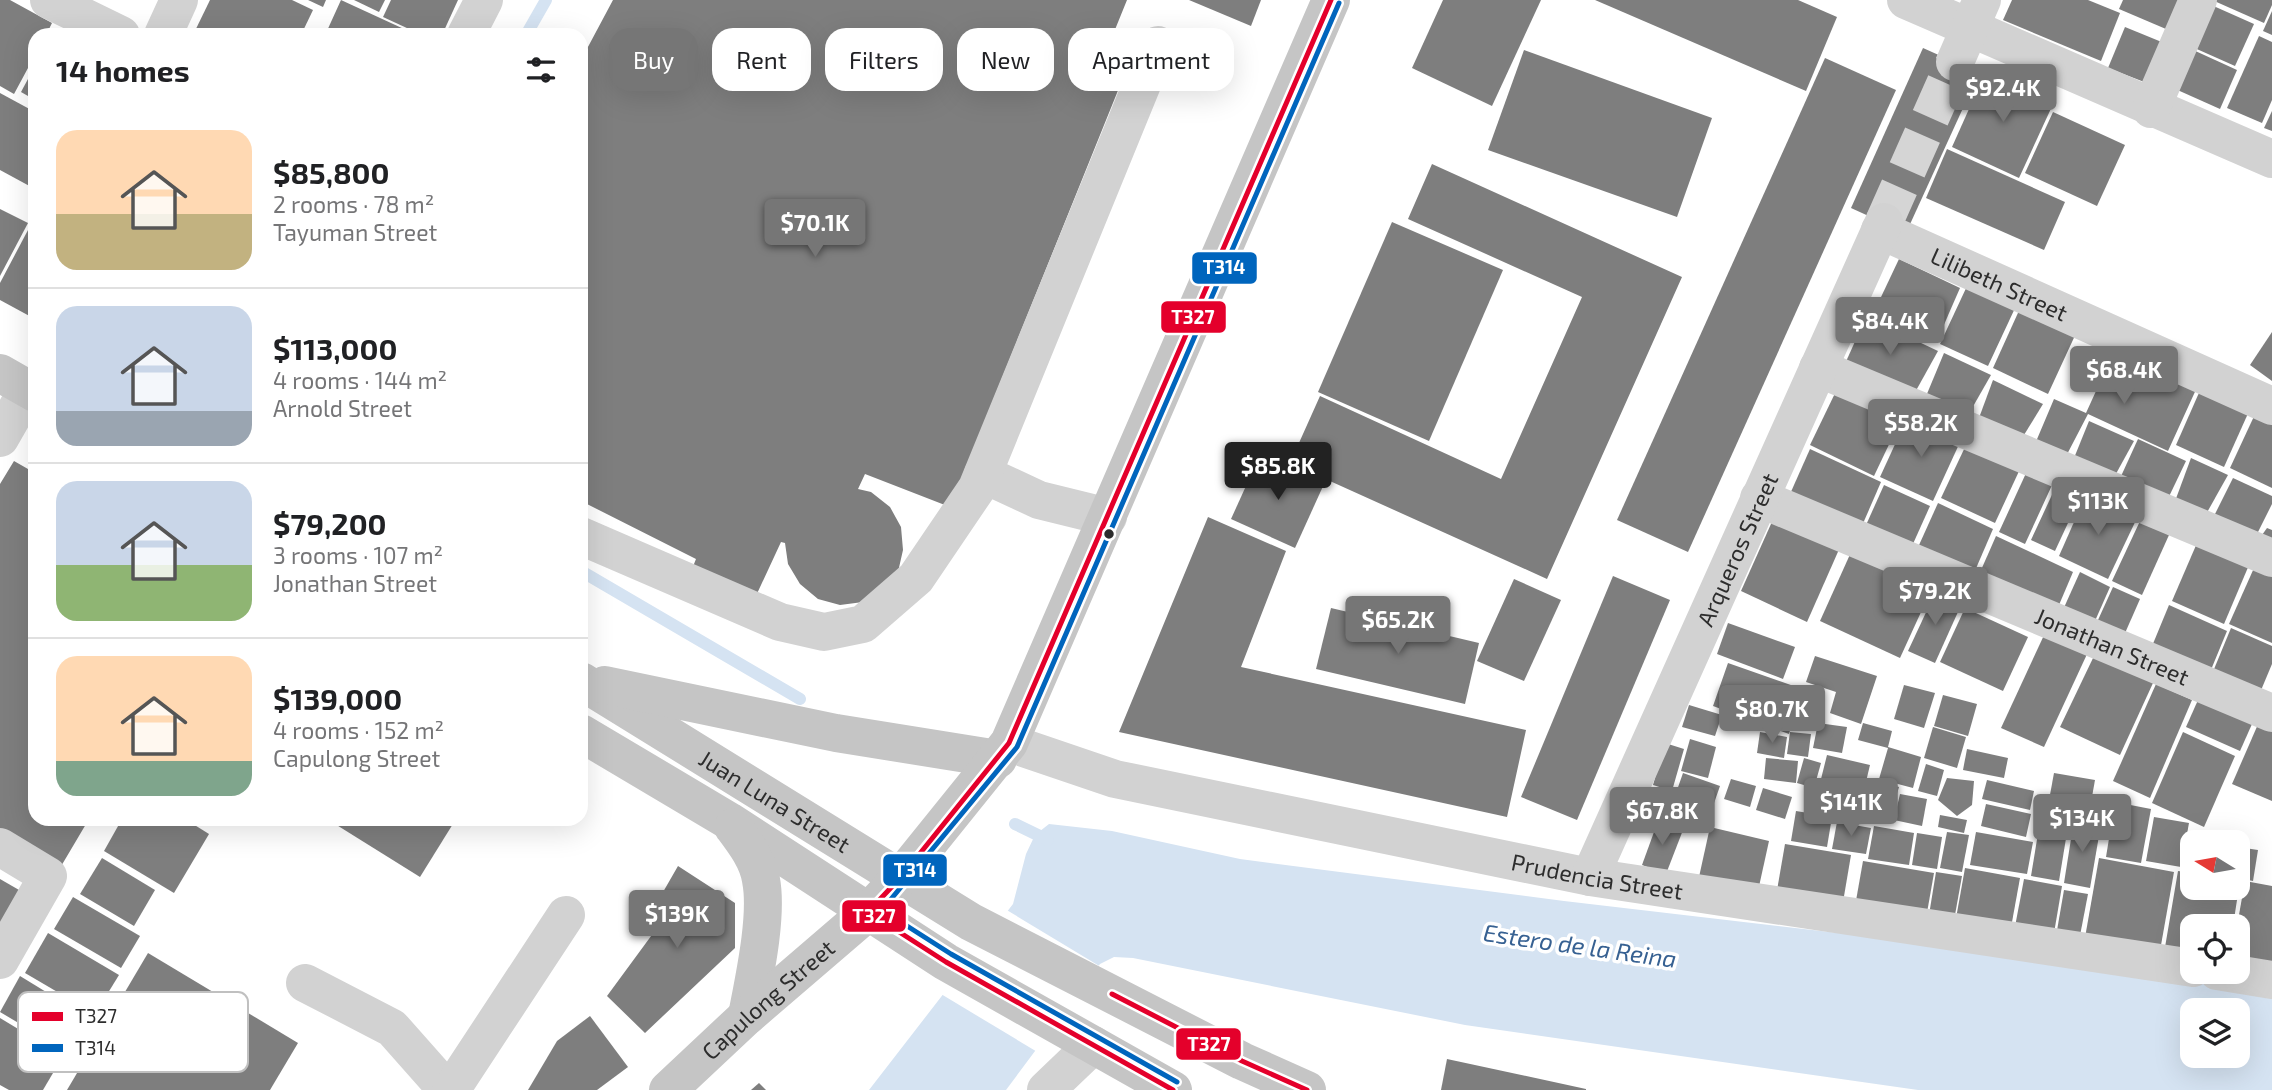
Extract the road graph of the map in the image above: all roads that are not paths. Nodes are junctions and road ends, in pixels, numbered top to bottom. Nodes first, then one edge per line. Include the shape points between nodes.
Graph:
1 (49, 0) edge
2 (179, 0) edge
3 (484, 0) edge
4 (1331, 0) edge
5 (1906, 0) edge
6 (2198, 0) edge
7 (1976, 13) edge
8 (107, 28) edge
9 (166, 28) edge
10 (470, 28) edge
11 (1955, 62) tunnel mouth
12 (1139, 91) edge
13 (2151, 108) junction
14 (2272, 159) edge
15 (1882, 226) joint
16 (1818, 368) junction
17 (21, 385) edge
18 (2272, 406) edge
19 (0, 438) edge
20 (983, 474) junction
21 (1759, 498) junction
22 (1108, 517) junction
23 (588, 539) edge
24 (2272, 558) edge
25 (588, 682) edge
26 (588, 685) edge
27 (2272, 713) edge
28 (588, 737) edge
29 (1004, 751) junction
30 (729, 821) junction
31 (0, 847) edge
32 (901, 877) junction
33 (1591, 877) junction
34 (868, 912) junction
35 (566, 915) dead end
36 (0, 960) edge
37 (2180, 966) edge
38 (2250, 976) edge
39 (2272, 980) edge
40 (305, 983) dead end
41 (747, 1016) junction
42 (1078, 1037) junction
43 (449, 1090) edge
44 (668, 1090) edge
45 (1046, 1090) edge
46 (1173, 1090) edge
47 (1307, 1090) edge

1 - 8 street
2 - 9 street
3 - 10 street
4 - 22 main road, Capulong Street
5 - 7 street
6 - 13 street
7 - 11 street
7 - 13 street
12 - 20 street
13 - 14 street
15 - 16 street, Arqueros Street
15 - 18 street, Lilibeth Street
16 - 21 street, Arqueros Street
16 - 24 street
17 - 19 street
20 - 22 street via 1039,500
20 - 23 street via 916,578 863,624 824,632 780,622
21 - 27 street, Jonathan Street
21 - 33 street, Arqueros Street
22 - 29 main road, Capulong Street
25 - 29 main road via 836,733
26 - 32 main road, Juan Luna Street
28 - 30 main road, Juan Luna Street
29 - 32 main road, Capulong Street
29 - 33 street, Prudencia Street via 1115,779
30 - 34 main road, Juan Luna Street
30 - 41 main road via 751,852 762,881 760,950
31 - 36 street via 48,876
32 - 34 main road, Capulong Street
32 - 47 main road, Juan Luna Street via 971,922
33 - 37 street, Prudencia Street
34 - 41 main road, Capulong Street
34 - 42 main road, Juan Luna Street
35 - 43 street
38 - 39 street
40 - 43 street via 392,1028
41 - 44 main road, Capulong Street
42 - 45 street
42 - 46 main road, Juan Luna Street

